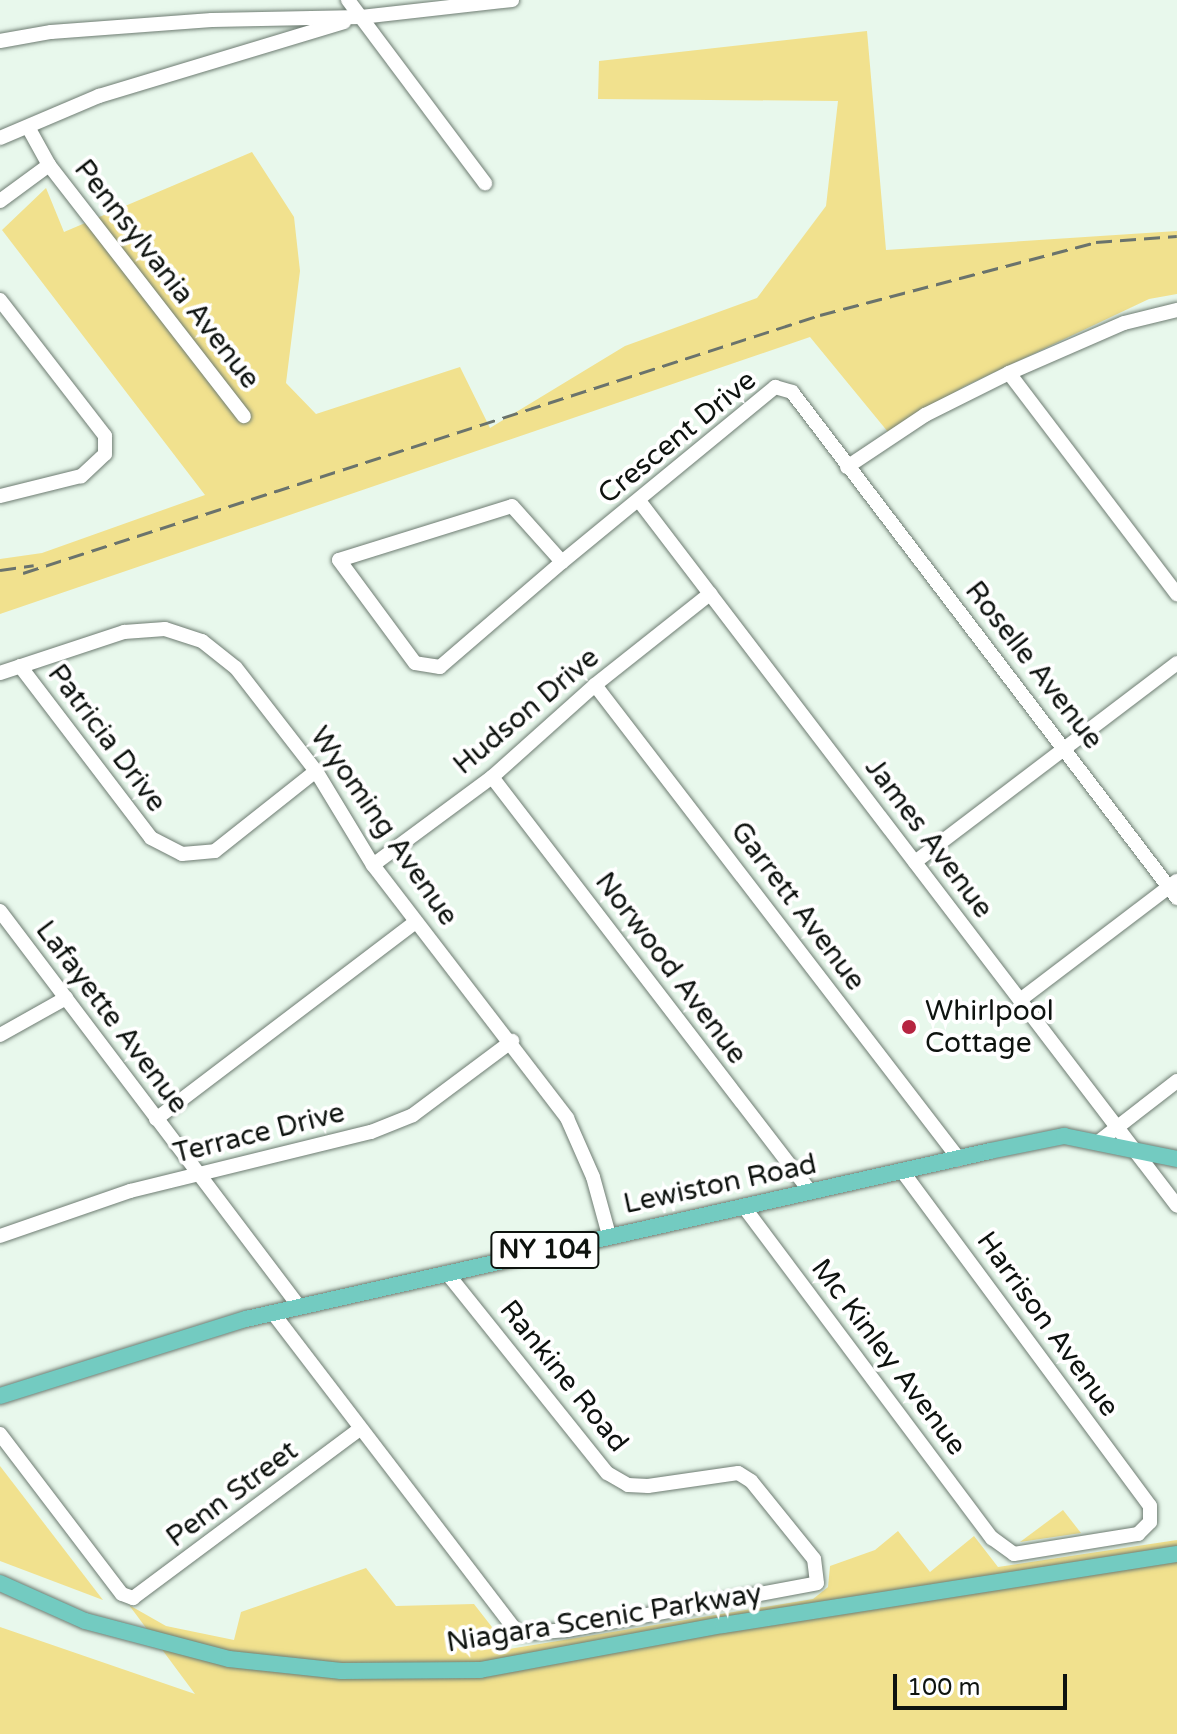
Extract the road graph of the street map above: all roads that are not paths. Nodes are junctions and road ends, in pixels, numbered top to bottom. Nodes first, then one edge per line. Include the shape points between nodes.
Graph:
1 (348, 0) edge
2 (512, 0) edge
3 (361, 17) junction
4 (0, 41) edge
5 (28, 127) junction
6 (0, 138) edge
7 (49, 165) junction
8 (485, 183) dead end
9 (0, 201) edge
10 (0, 300) edge
11 (1177, 310) edge
12 (1009, 373) junction
13 (244, 416) dead end
14 (847, 467) junction
15 (0, 496) edge
16 (640, 502) junction
17 (562, 562) junction
18 (710, 594) junction
19 (1177, 594) edge
20 (1177, 663) edge
21 (20, 666) junction
22 (0, 673) edge
23 (595, 685) junction
24 (1065, 748) junction
25 (316, 771) junction
26 (492, 777) junction
27 (915, 862) junction
28 (373, 865) junction
29 (1174, 888) edge
30 (0, 911) edge
31 (416, 922) junction
32 (66, 998) junction
33 (1020, 1000) junction
34 (0, 1035) edge
35 (512, 1041) junction
36 (1177, 1081) edge
37 (156, 1119) junction
38 (1117, 1127) junction
39 (1097, 1143) junction
40 (1135, 1152) junction
41 (959, 1159) junction
42 (1177, 1159) edge
43 (198, 1174) junction
44 (904, 1174) junction
45 (809, 1190) junction
46 (1177, 1206) edge
47 (744, 1207) junction
48 (609, 1235) junction
49 (0, 1236) edge
50 (447, 1273) junction
51 (299, 1307) junction
52 (273, 1313) junction
53 (1, 1393) edge
54 (360, 1429) junction
55 (0, 1434) edge
56 (992, 1538) joint
57 (1177, 1554) edge
58 (0, 1583) edge

1 - 3 street
2 - 3 street
3 - 4 street via 212,20
3 - 5 street via 172,72
3 - 8 street
5 - 6 street
5 - 7 street, Pennsylvania Avenue
7 - 9 street
7 - 13 street, Pennsylvania Avenue
10 - 15 street via 105,436 105,454 81,476
11 - 12 street via 1124,323
12 - 14 street via 925,415
12 - 19 street
14 - 16 street, Crescent Drive via 792,392 775,387
14 - 24 street, Roselle Avenue
16 - 17 street, Crescent Drive
16 - 18 street, James Avenue
17 - 17 street, Crescent Drive via 440,667 415,663 339,560 512,506
18 - 23 street, Hudson Drive
18 - 27 street, James Avenue
20 - 24 street
21 - 22 street, Wyoming Avenue
21 - 25 street, Wyoming Avenue via 124,632 165,629 202,641 236,668
21 - 25 street, Patricia Drive via 151,838 182,854 215,851
23 - 26 street, Hudson Drive
23 - 41 street, Garrett Avenue
24 - 27 street
24 - 29 street, Roselle Avenue
25 - 28 street, Wyoming Avenue
26 - 28 street, Hudson Drive
26 - 45 street, Norwood Avenue
27 - 33 street, James Avenue
28 - 31 street, Wyoming Avenue
29 - 33 street
30 - 32 street, Lafayette Avenue
31 - 35 street, Wyoming Avenue
31 - 37 street
32 - 34 street
32 - 37 street, Lafayette Avenue
33 - 38 street, James Avenue
35 - 43 street, Terrace Drive via 399,1121
35 - 48 street, Wyoming Avenue via 567,1118 593,1177
36 - 38 street
37 - 43 street, Lafayette Avenue
38 - 39 street
38 - 40 street, James Avenue
39 - 40 main road, Lewiston Road / NY 104
39 - 41 main road, Lewiston Road / NY 104 via 1064,1136
40 - 42 main road, Lewiston Road / NY 104
40 - 46 street, James Avenue
41 - 44 main road, Lewiston Road / NY 104
43 - 49 street, Terrace Drive via 113,1196
43 - 51 street, Lafayette Avenue
44 - 45 main road, Lewiston Road / NY 104
44 - 56 street, Harrison Avenue via 1150,1506 1150,1522 1138,1534 1014,1554
45 - 47 main road, Lewiston Road / NY 104
47 - 48 main road, Lewiston Road / NY 104
47 - 56 street, Mc Kinley Avenue
48 - 50 main road, Lewiston Road / NY 104
50 - 51 main road, Lewiston Road / NY 104
50 - 54 street, Rankine Road via 607,1473 628,1485 648,1486 738,1473 751,1481 819,1571 817,1583 567,1630 518,1634
51 - 52 main road, Lewiston Road / NY 104
52 - 53 main road, Lewiston Road / NY 104
52 - 54 street
54 - 55 street, Penn Street via 133,1598 122,1594
57 - 58 main road, Niagara Scenic Parkway via 723,1625 480,1670 341,1671 229,1659 85,1621

